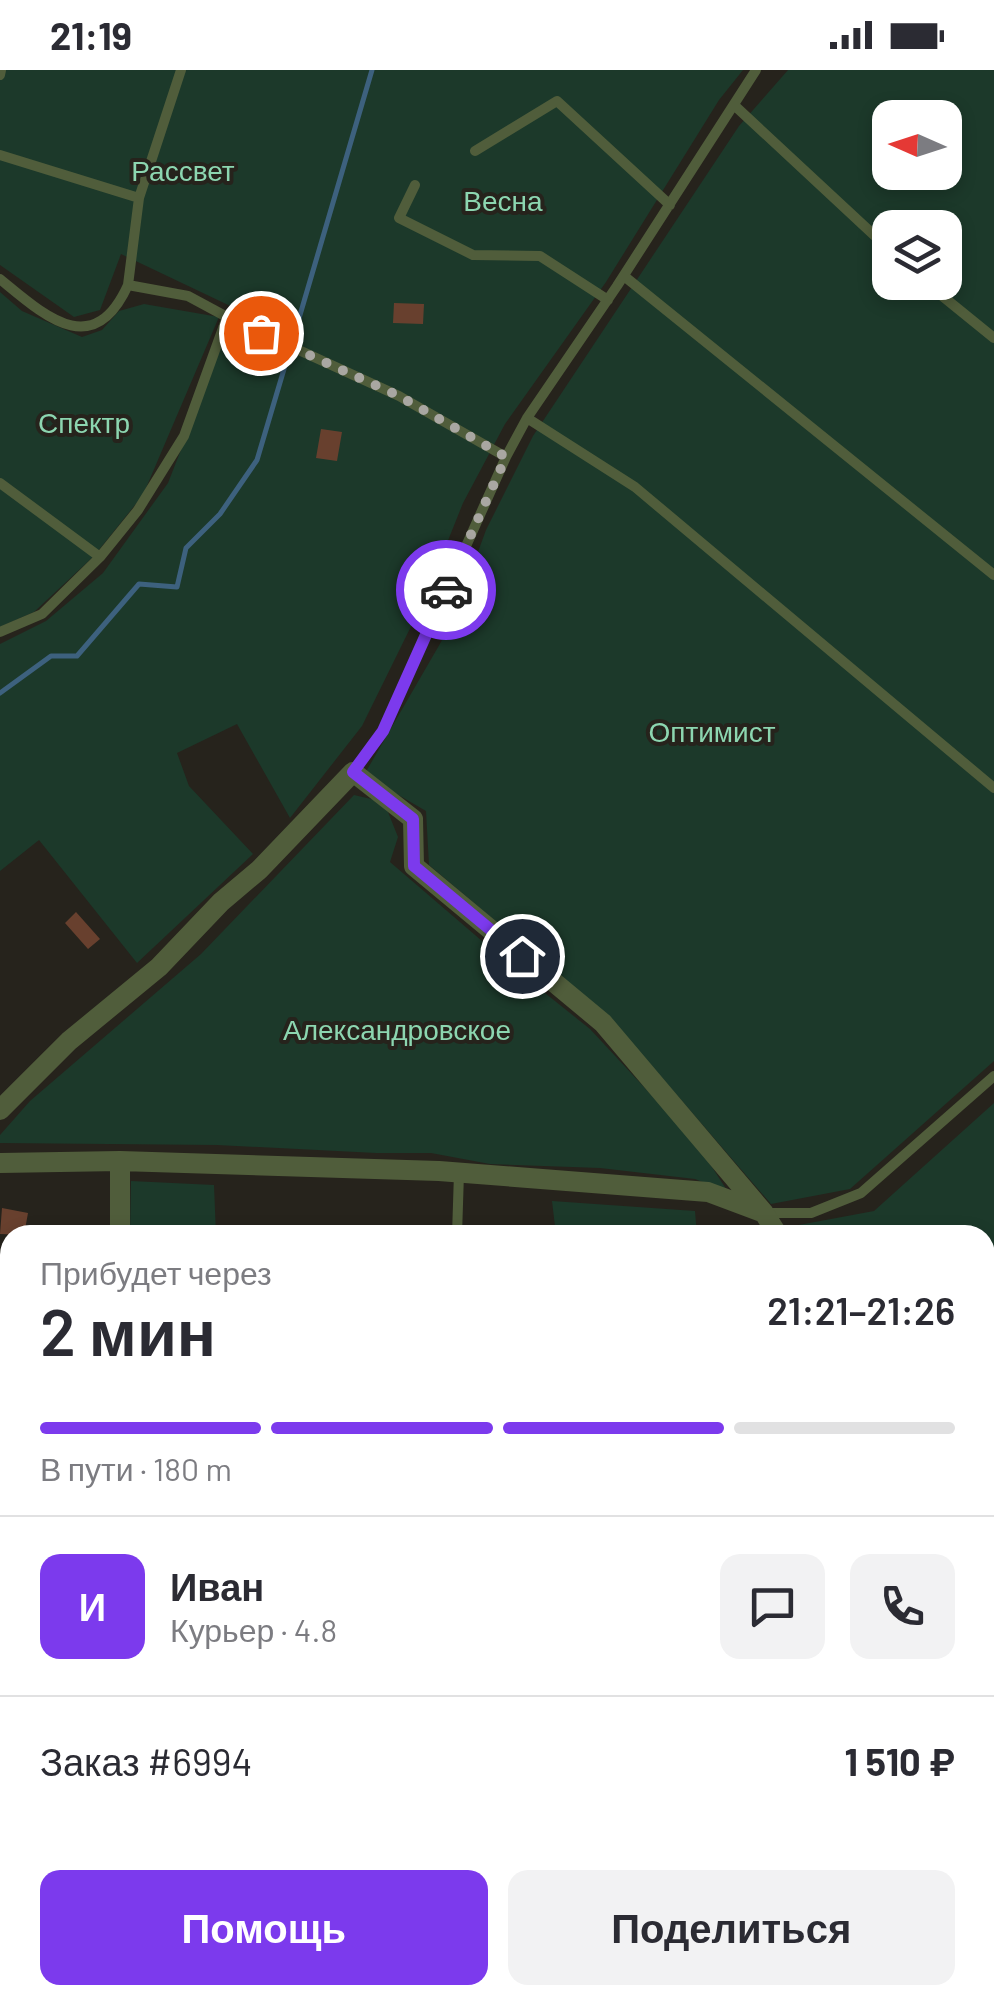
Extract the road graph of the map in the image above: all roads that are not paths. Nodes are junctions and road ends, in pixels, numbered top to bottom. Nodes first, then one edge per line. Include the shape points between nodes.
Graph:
1 (181, 70) edge
2 (756, 70) edge
3 (734, 106) junction
4 (475, 151) dead end
5 (0, 155) edge
6 (415, 185) dead end
7 (139, 198) junction
8 (670, 205) junction
9 (872, 233) edge
10 (624, 276) junction
11 (0, 279) edge
12 (128, 285) junction
13 (608, 300) junction
14 (947, 300) edge
15 (226, 317) junction
16 (994, 338) edge
17 (527, 418) junction
18 (506, 457) junction
19 (0, 483) edge
20 (100, 557) junction
21 (994, 574) edge
22 (0, 632) edge
23 (353, 772) junction
24 (994, 788) edge
25 (994, 1076) edge
26 (0, 1110) edge
27 (120, 1161) junction
28 (0, 1163) edge
29 (459, 1172) junction
30 (764, 1213) junction
31 (120, 1225) edge
32 (457, 1225) edge
33 (772, 1225) edge

1 - 7 lane
2 - 3 lane
3 - 8 lane
3 - 9 lane
4 - 8 lane via 557,101
5 - 7 lane
6 - 13 lane via 399,218 473,255 540,256
7 - 12 lane
8 - 10 lane
10 - 13 lane
10 - 21 lane
11 - 12 lane via 48,318 74,326 116,310
12 - 15 lane via 188,296
13 - 17 lane
14 - 16 lane
15 - 18 lane via 399,396
15 - 20 lane via 184,436
17 - 18 lane
17 - 24 lane via 635,488
18 - 23 lane via 383,731
19 - 20 lane
20 - 22 lane via 42,614
23 - 26 street via 159,967 69,1041
23 - 30 street via 413,819 414,866 603,1023
25 - 30 lane via 861,1193 811,1214
27 - 28 street
27 - 29 street
27 - 31 street
29 - 30 street via 708,1192
29 - 32 lane
30 - 33 street

